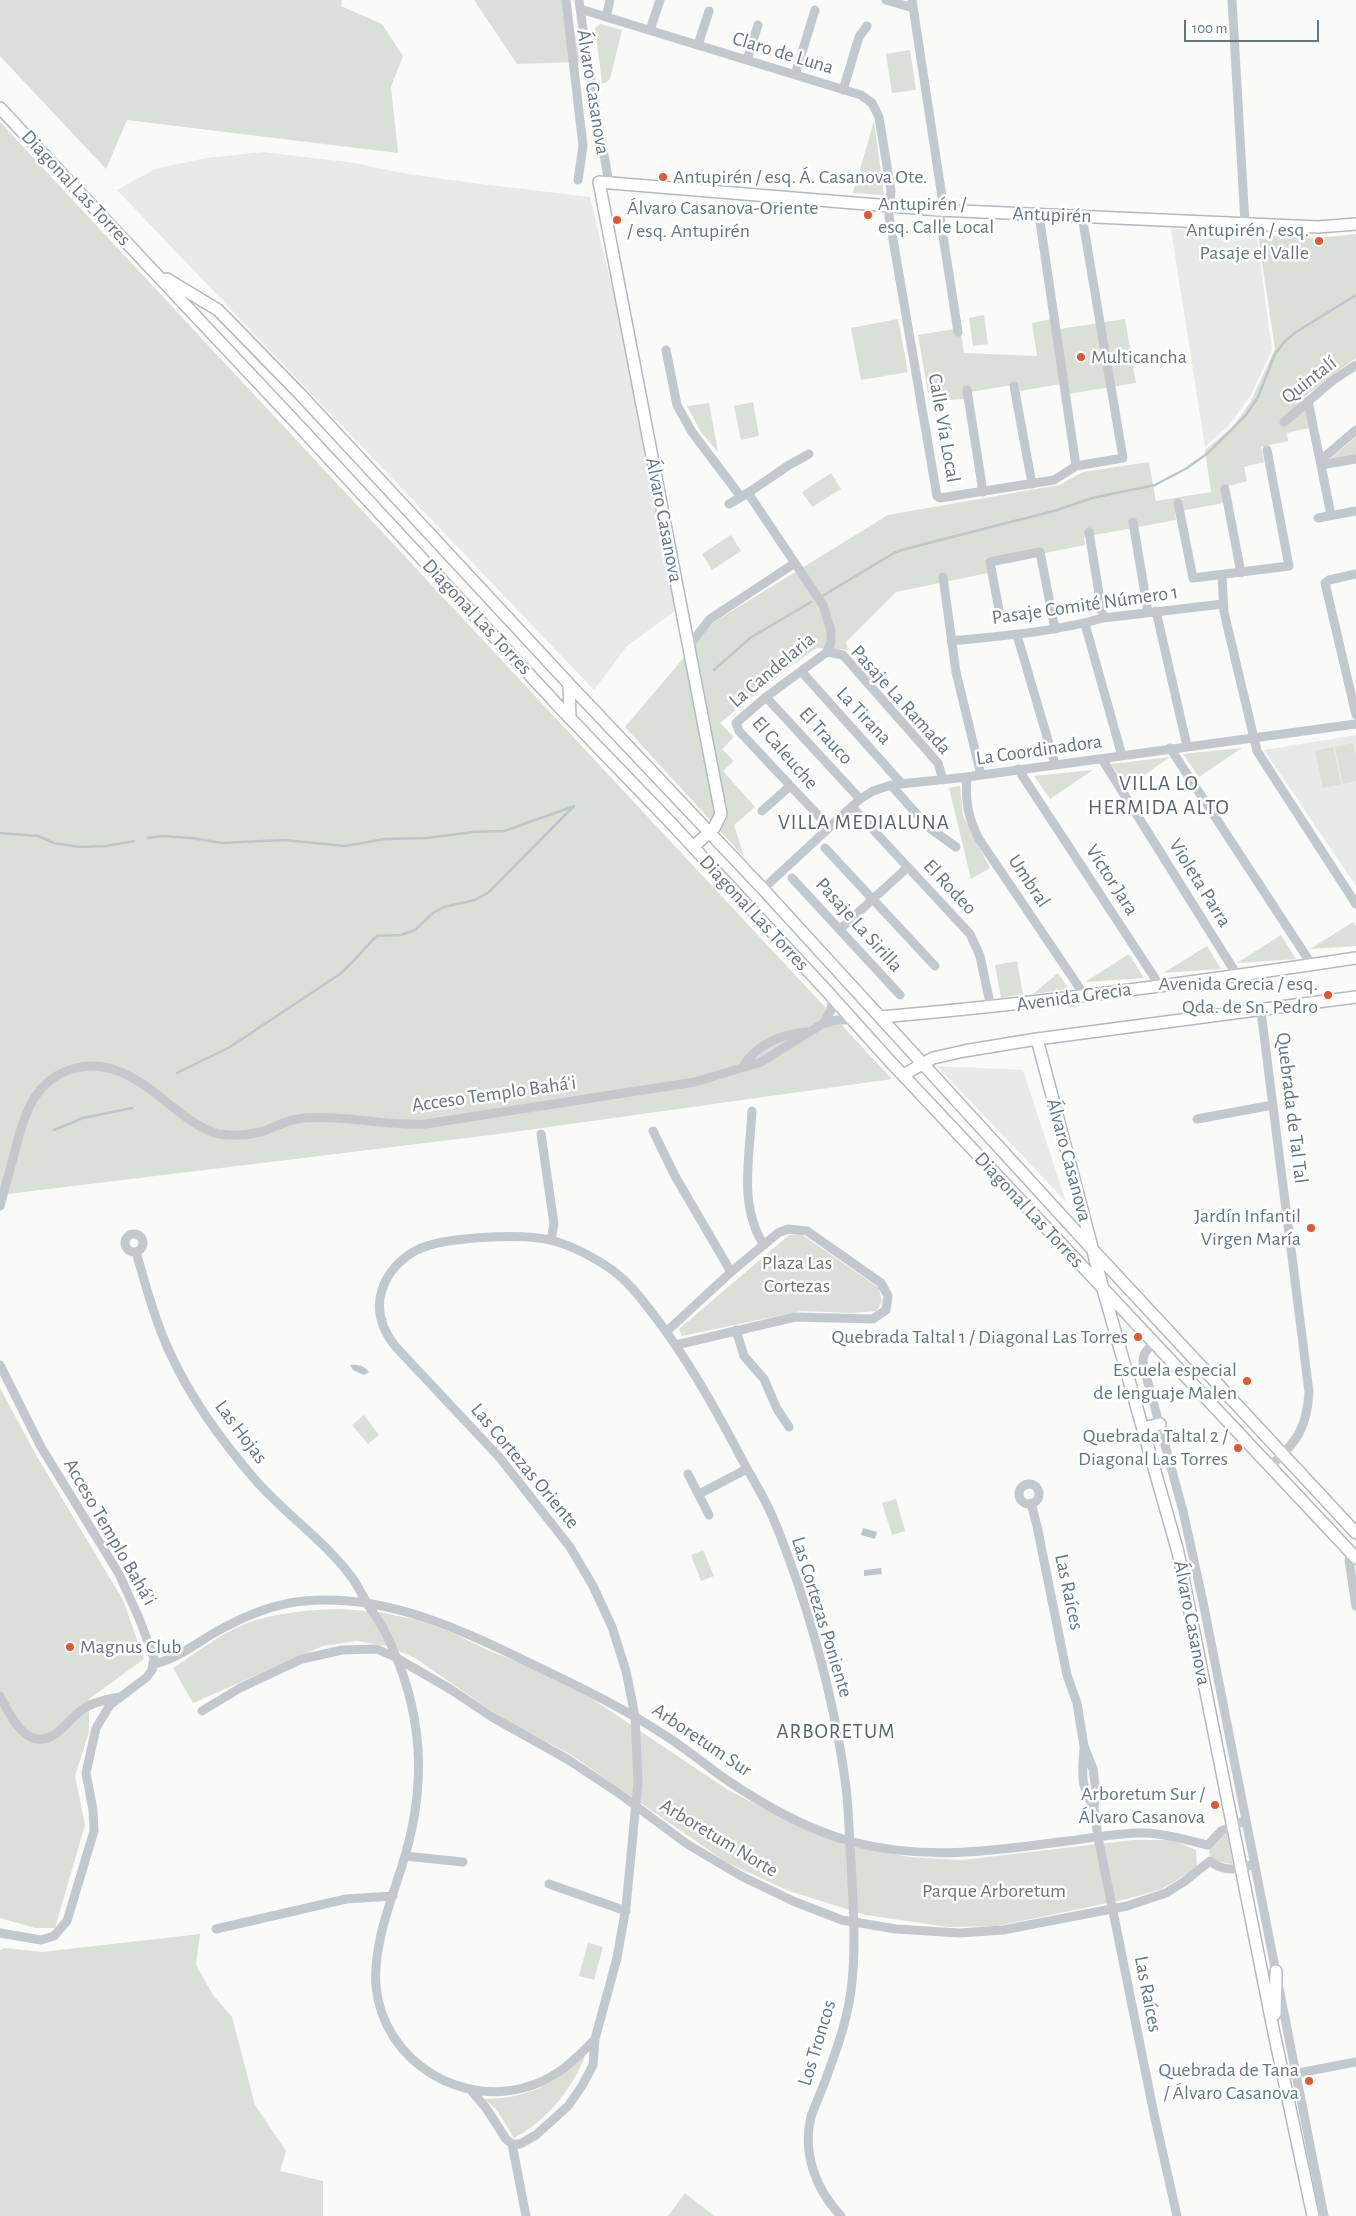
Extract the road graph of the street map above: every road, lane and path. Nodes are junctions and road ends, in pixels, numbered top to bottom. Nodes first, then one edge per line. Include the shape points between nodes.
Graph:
1 (566, 0) edge
2 (610, 0) edge
3 (660, 0) edge
4 (886, 0) edge
5 (1232, 0) edge
6 (579, 4) edge
7 (912, 4) edge
8 (815, 10) dead end
9 (709, 11) dead end
10 (606, 17) junction
11 (758, 25) dead end
12 (867, 26) dead end
13 (650, 30) junction
14 (698, 45) junction
15 (747, 60) junction
16 (794, 75) junction
17 (843, 90) junction
18 (0, 108) edge
19 (578, 180) dead end
20 (604, 183) junction
21 (889, 206) junction
22 (941, 210) junction
23 (1039, 215) junction
24 (1082, 216) junction
25 (1245, 223) junction
26 (1356, 224) edge
27 (151, 269) junction
28 (958, 332) dead end
29 (666, 350) dead end
30 (1356, 365) edge
31 (1014, 386) dead end
32 (967, 390) dead end
33 (1308, 401) junction
34 (1284, 422) dead end
35 (1356, 430) edge
36 (1267, 450) dead end
37 (809, 454) dead end
38 (1356, 459) edge
39 (1320, 463) junction
40 (1076, 466) junction
41 (1032, 484) junction
42 (1225, 489) dead end
43 (983, 492) junction
44 (745, 495) junction
45 (1178, 503) dead end
46 (729, 504) dead end
47 (1356, 511) edge
48 (1331, 515) junction
49 (1318, 518) dead end
50 (1133, 522) dead end
51 (1089, 532) dead end
52 (795, 563) junction
53 (1241, 573) junction
54 (1356, 574) edge
55 (943, 576) dead end
56 (1222, 576) junction
57 (1223, 604) junction
58 (999, 610) dead end
59 (1152, 612) junction
60 (1103, 618) junction
61 (1085, 624) junction
62 (1055, 629) junction
63 (1017, 635) junction
64 (951, 641) junction
65 (688, 647) junction
66 (826, 652) junction
67 (801, 671) junction
68 (569, 684) junction
69 (766, 696) junction
70 (1356, 715) edge
71 (570, 718) junction
72 (736, 723) joint
73 (1356, 724) edge
74 (1254, 739) junction
75 (1187, 746) junction
76 (1170, 748) junction
77 (1122, 756) junction
78 (1102, 759) junction
79 (1055, 764) junction
80 (1018, 769) junction
81 (981, 775) junction
82 (967, 777) junction
83 (943, 780) junction
84 (902, 784) junction
85 (891, 785) junction
86 (790, 786) junction
87 (860, 799) junction
88 (852, 808) junction
89 (762, 811) dead end
90 (829, 827) junction
91 (708, 833) junction
92 (693, 847) junction
93 (956, 847) dead end
94 (825, 848) dead end
95 (908, 867) junction
96 (792, 878) dead end
97 (763, 889) junction
98 (873, 899) junction
99 (1356, 904) edge
100 (840, 929) junction
101 (1356, 958) edge
102 (1312, 965) junction
103 (935, 966) dead end
104 (1237, 975) junction
105 (1160, 986) junction
106 (900, 995) dead end
107 (1085, 996) junction
108 (832, 997) junction
109 (1356, 997) edge
110 (991, 1008) junction
111 (1261, 1011) junction
112 (880, 1017) junction
113 (852, 1020) junction
114 (824, 1023) junction
115 (808, 1032) junction
116 (1037, 1039) junction
117 (923, 1064) junction
118 (743, 1067) junction
119 (903, 1075) junction
120 (1274, 1105) junction
121 (752, 1111) dead end
122 (1197, 1119) dead end
123 (652, 1131) dead end
124 (541, 1134) dead end
125 (0, 1206) edge
126 (551, 1240) junction
127 (764, 1245) junction
128 (1093, 1250) junction
129 (136, 1252) dead end
130 (403, 1260) joint
131 (731, 1272) junction
132 (1103, 1289) junction
133 (736, 1330) junction
134 (666, 1332) junction
135 (1154, 1343) junction
136 (676, 1345) junction
137 (0, 1365) edge
138 (1160, 1424) junction
139 (789, 1427) dead end
140 (1143, 1428) junction
141 (1283, 1455) junction
142 (1270, 1466) junction
143 (747, 1469) junction
144 (688, 1474) dead end
145 (699, 1494) junction
146 (1031, 1503) dead end
147 (710, 1514) dead end
148 (1356, 1533) edge
149 (1354, 1555) edge
150 (366, 1603) junction
151 (1356, 1606) edge
152 (395, 1657) junction
153 (154, 1664) junction
154 (0, 1696) edge
155 (120, 1697) junction
156 (202, 1711) dead end
157 (636, 1716) junction
158 (636, 1807) junction
159 (1246, 1820) junction
160 (1233, 1825) junction
161 (1098, 1837) junction
162 (849, 1841) junction
163 (1208, 1845) junction
164 (406, 1856) junction
165 (1210, 1861) junction
166 (463, 1862) dead end
167 (1255, 1864) junction
168 (1241, 1868) junction
169 (549, 1884) dead end
170 (393, 1896) junction
171 (1113, 1909) junction
172 (626, 1911) junction
173 (854, 1922) junction
174 (216, 1929) dead end
175 (0, 1933) edge
176 (1276, 1971) junction
177 (1274, 2033) junction
178 (595, 2039) junction
179 (1356, 2062) edge
180 (1297, 2074) junction
181 (1283, 2076) junction
182 (470, 2089) junction
183 (512, 2144) junction
184 (526, 2216) edge
185 (840, 2216) edge
186 (1177, 2216) edge
187 (1313, 2216) edge
188 (1324, 2216) edge

1 - 19 street via 583,146
2 - 10 street
3 - 13 street
4 - 7 street
5 - 25 street
6 - 10 street, Claro de Luna
6 - 20 street, Álvaro Casanova
7 - 22 street
8 - 16 street
9 - 14 street
10 - 13 street, Claro de Luna
11 - 15 street
12 - 17 street via 859,37
13 - 14 street, Claro de Luna
14 - 15 street, Claro de Luna
15 - 16 street, Claro de Luna
16 - 17 street, Claro de Luna
17 - 21 street, Claro de Luna via 865,97 878,112 891,191
18 - 27 street, Diagonal Las Torres
20 - 21 street, Antupirén
20 - 65 street, Álvaro Casanova
21 - 22 street, Antupirén
21 - 43 street, Calle Vía Local via 937,496
22 - 23 street, Antupirén
22 - 28 street
23 - 24 street, Antupirén
23 - 40 street
24 - 25 street, Antupirén
24 - 40 street, Calle Vía Local via 1122,458
25 - 26 street, Antupirén via 1318,227
27 - 68 street, Diagonal Las Torres via 218,310 305,399
27 - 71 street, Diagonal Las Torres
29 - 44 street, La Candelaria via 677,405 692,432
30 - 33 street, Quintalí
31 - 41 street
32 - 43 street
33 - 34 street, Quintalí
33 - 39 street
35 - 39 street
36 - 53 street via 1289,566
37 - 44 street
38 - 39 street
39 - 48 street
40 - 41 street, Calle Vía Local via 1054,480
41 - 43 street, Calle Vía Local
42 - 53 street
44 - 46 street
44 - 52 street, La Candelaria
45 - 56 street via 1193,578
47 - 48 street
48 - 49 street
50 - 59 street
51 - 60 street
52 - 65 street via 710,619
52 - 66 street, La Candelaria via 823,605 831,627 831,642
53 - 56 street
54 - 70 street via 1329,580 1325,584
55 - 64 street
56 - 57 street
57 - 59 street, Pasaje Comité Número 1
57 - 74 street
58 - 62 street via 990,562 1040,552
59 - 60 street, Pasaje Comité Número 1
59 - 75 street
60 - 61 street, Pasaje Comité Número 1
61 - 62 street, Pasaje Comité Número 1
61 - 77 street
62 - 63 street, Pasaje Comité Número 1
63 - 64 street, Pasaje Comité Número 1
63 - 79 street
64 - 81 street
65 - 91 street, Álvaro Casanova via 721,814
66 - 67 street, La Candelaria
66 - 83 street, Pasaje La Ramada via 843,655 938,763
67 - 69 street, La Candelaria
67 - 84 street, La Tirana
68 - 71 street
68 - 91 street, Diagonal Las Torres
69 - 72 street, La Candelaria
69 - 87 street, El Trauco
71 - 92 street, Diagonal Las Torres
72 - 86 street, El Caleuche via 739,731
73 - 74 street, La Coordinadora
74 - 75 street, La Coordinadora
74 - 99 street via 1257,751
75 - 76 street, La Coordinadora
76 - 77 street, La Coordinadora
76 - 102 street
77 - 78 street, La Coordinadora
78 - 79 street, La Coordinadora
78 - 104 street, Violeta Parra
79 - 80 street, La Coordinadora
80 - 81 street, La Coordinadora
80 - 105 street, Víctor Jara
81 - 82 street, La Coordinadora
82 - 83 street, La Coordinadora
82 - 107 street, Umbral via 968,814 979,839
83 - 84 street, La Coordinadora
84 - 85 street, La Coordinadora
85 - 87 street, La Coordinadora
85 - 93 street via 928,827
86 - 89 street
86 - 90 street, El Caleuche
87 - 88 street, La Coordinadora
88 - 90 street, La Coordinadora
88 - 95 street, El Rodeo
90 - 97 street, La Coordinadora
91 - 92 street, Álvaro Casanova
91 - 97 street, Diagonal Las Torres
92 - 108 street, Diagonal Las Torres
94 - 98 street
95 - 98 street
95 - 110 street, El Rodeo via 975,942
96 - 100 street, Pasaje La Sirilla
97 - 112 street, Diagonal Las Torres
98 - 100 street
98 - 103 street
100 - 106 street, Pasaje La Sirilla
101 - 102 street, Avenida Grecia
102 - 104 street, Avenida Grecia
104 - 105 street, Avenida Grecia
105 - 107 street, Avenida Grecia
107 - 110 street, Avenida Grecia
108 - 113 street, Diagonal Las Torres
108 - 114 street via 831,1010
109 - 111 street, Avenida Grecia
110 - 112 street, Avenida Grecia
111 - 116 street, Avenida Grecia
111 - 120 street, Quebrada de Tal Tal
112 - 117 street, Diagonal Las Torres
113 - 114 street, Acceso Templo Bahá'i
113 - 119 street, Diagonal Las Torres
114 - 115 street, Acceso Templo Bahá'i
115 - 118 street, Acceso Templo Bahá'i via 766,1059
115 - 118 street, Acceso Templo Bahá'i via 768,1043
116 - 117 street, Avenida Grecia via 940,1056
116 - 128 street, Álvaro Casanova
117 - 119 street, Avenida Grecia
117 - 128 street, Diagonal Las Torres
118 - 125 street, Acceso Templo Bahá'i via 680,1085 441,1122 403,1124 305,1118 286,1121 260,1132 229,1135 201,1127 129,1075 106,1067 81,1066 57,1075 33,1098 22,1124
119 - 132 street, Diagonal Las Torres
120 - 122 street
120 - 141 street, Quebrada de Tal Tal via 1309,1392 1303,1428
121 - 127 street via 748,1208
123 - 131 street
124 - 126 street via 554,1224
126 - 130 street, Las Cortezas Poniente via 512,1236 442,1242 416,1250
126 - 134 street, Las Cortezas Poniente via 606,1265 635,1292
127 - 131 street
127 - 133 street via 783,1231 808,1230 880,1283 888,1296 888,1306 873,1319 795,1317
128 - 132 street, Álvaro Casanova
128 - 141 street, Diagonal Las Torres
129 - 150 street, Las Hojas via 170,1353 204,1414 258,1483 354,1580
130 - 157 street, Las Cortezas Oriente via 391,1271 381,1294 379,1311 385,1333 500,1458 570,1547 612,1627
131 - 134 street
132 - 135 street, Diagonal Las Torres
132 - 140 street, Álvaro Casanova
133 - 136 street
133 - 139 street via 744,1356 768,1386
134 - 136 street, Las Cortezas Poniente
135 - 138 street, Álvaro Casanova via 1142,1360
135 - 142 street, Diagonal Las Torres
136 - 143 street, Las Cortezas Poniente via 709,1396
137 - 153 street, Acceso Templo Bahá'i via 41,1447 128,1592
138 - 140 street
138 - 159 street, Álvaro Casanova via 1203,1602
140 - 160 street, Álvaro Casanova via 1178,1552
141 - 142 street, Quebrada de Tal Tal
141 - 148 street, Diagonal Las Torres
142 - 149 street, Diagonal Las Torres
143 - 145 street
143 - 162 street, Las Cortezas Poniente via 780,1537 817,1645 835,1721
144 - 145 street
145 - 147 street
146 - 161 street, Las Raíces via 1067,1675 1077,1703 1084,1746 1083,1790 1094,1808
149 - 151 street via 1349,1560
150 - 152 street, Las Hojas via 384,1630
150 - 153 street, Arboretum Sur via 319,1600 278,1605 247,1616 170,1660
150 - 157 street, Arboretum Sur via 440,1622 473,1635
152 - 156 street, Arboretum Norte via 377,1649 359,1648 302,1659 240,1688
152 - 158 street, Arboretum Norte via 567,1760
152 - 164 street, Las Hojas via 411,1704 419,1758 416,1816
153 - 155 street via 141,1683
154 - 155 street via 19,1729 41,1739 55,1734 85,1708
155 - 175 street via 110,1705 99,1722 90,1749 86,1773 94,1831 66,1922 60,1931 47,1939
157 - 158 street, Las Cortezas Oriente
157 - 162 street, Arboretum Sur via 764,1802
158 - 172 street, Las Cortezas Oriente
158 - 173 street, Arboretum Norte via 686,1844 741,1876 793,1901
159 - 160 street
159 - 167 street, Álvaro Casanova
160 - 163 street via 1220,1831
160 - 168 street, Álvaro Casanova
161 - 162 street, Arboretum Sur via 963,1854 905,1851
161 - 163 street, Arboretum Sur via 1145,1833
161 - 171 street, Las Raíces
162 - 173 street, Los Troncos
163 - 165 street
164 - 166 street
164 - 170 street, Las Hojas
165 - 168 street via 1222,1868
165 - 171 street, Arboretum Norte via 1166,1893
167 - 168 street
167 - 176 street, Álvaro Casanova
168 - 177 street, Álvaro Casanova
169 - 172 street
170 - 174 street via 346,1899
170 - 182 street, Las Hojas via 376,1970 384,2020 397,2043 418,2066 446,2082
171 - 173 street, Arboretum Norte via 974,1932 916,1932
171 - 186 street, Las Raíces
172 - 178 street, Las Cortezas Oriente via 618,1958
173 - 185 street, Los Troncos via 852,1981 845,2026 812,2117 809,2141 811,2164 819,2187
176 - 177 street
176 - 180 street, Álvaro Casanova
177 - 181 street, Álvaro Casanova
178 - 182 street, Las Hojas via 568,2066 534,2084 498,2092
178 - 183 street, Las Cortezas Oriente via 593,2065 568,2106 532,2138
179 - 180 street
180 - 181 street
180 - 188 street, Álvaro Casanova
181 - 187 street, Álvaro Casanova
182 - 183 street
183 - 184 street

